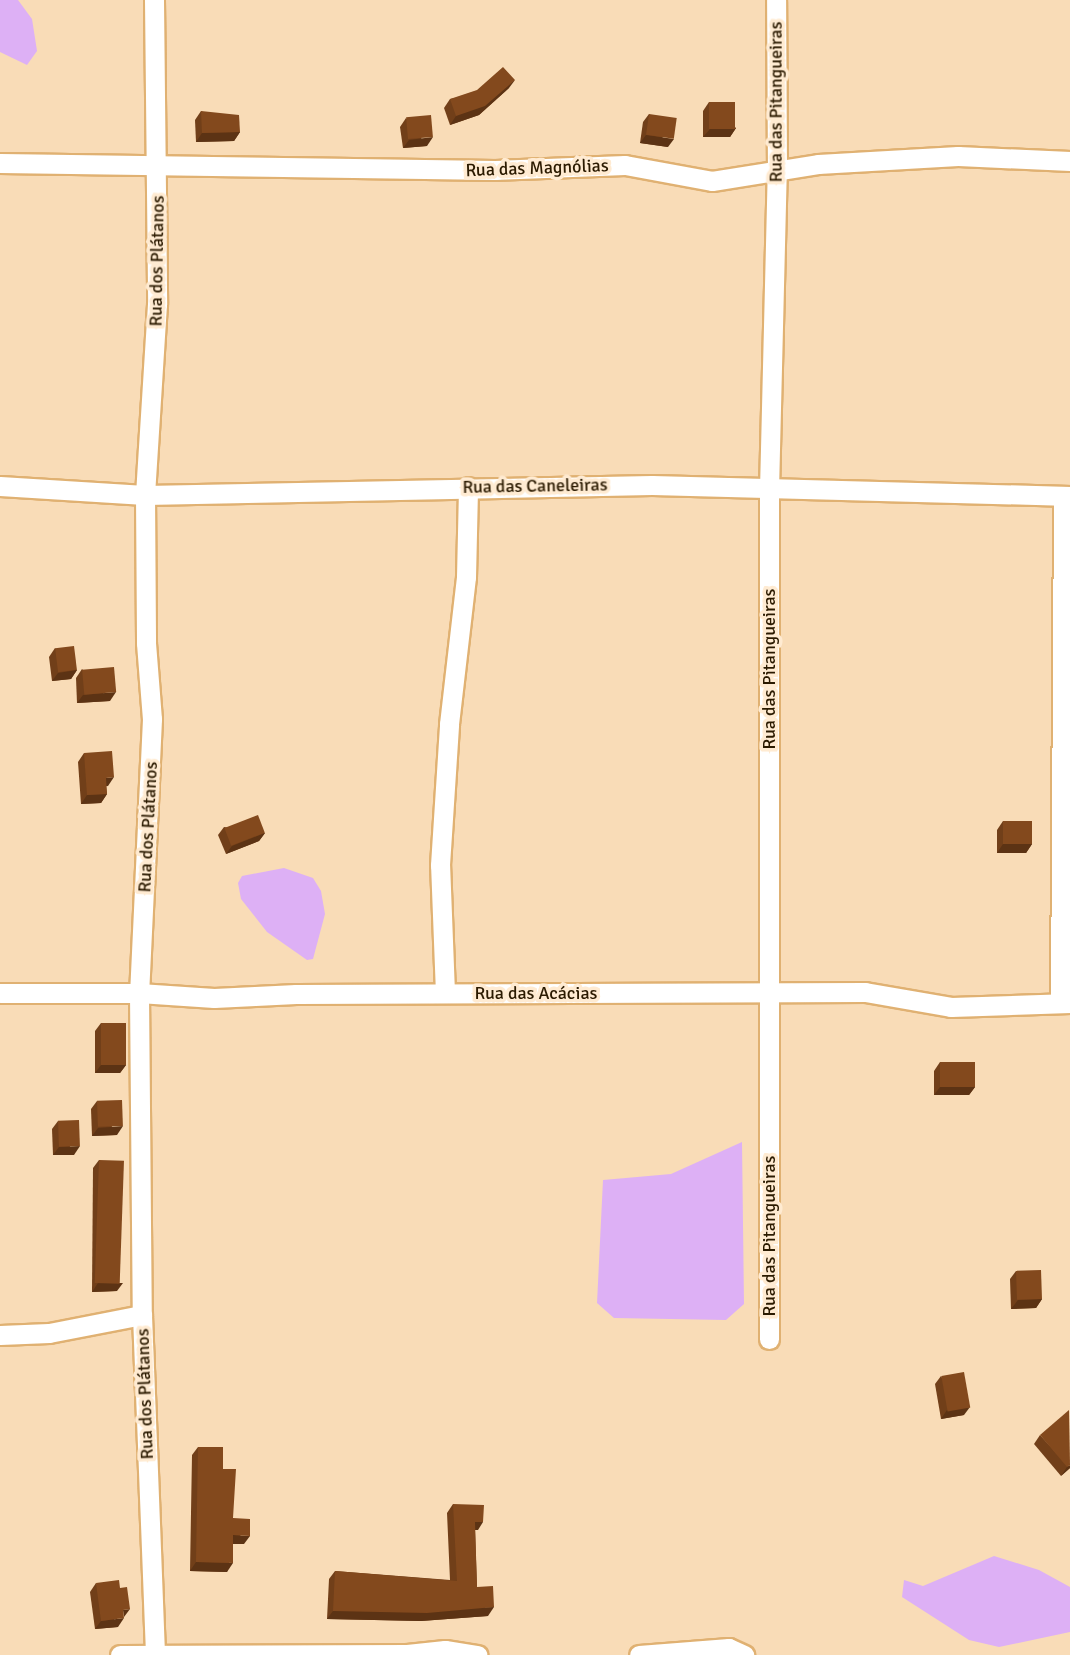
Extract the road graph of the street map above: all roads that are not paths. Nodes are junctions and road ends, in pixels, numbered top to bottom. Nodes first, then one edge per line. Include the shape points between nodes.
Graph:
1 (154, 0) edge
2 (776, 0) edge
3 (1070, 161) edge
4 (0, 163) edge
5 (158, 165) junction
6 (777, 172) junction
7 (0, 486) edge
8 (468, 487) junction
9 (769, 490) junction
10 (145, 495) junction
11 (1066, 496) edge
12 (0, 993) edge
13 (139, 993) junction
14 (445, 993) junction
15 (768, 996) junction
16 (1065, 1003) edge
17 (142, 1315) junction
18 (0, 1335) edge
19 (769, 1339) dead end
20 (155, 1654) edge
21 (121, 1655) edge
22 (478, 1655) edge
23 (639, 1655) edge
24 (744, 1655) edge

1 - 5 street, Rua dos Plátanos
2 - 6 street, Rua das Pitangueiras
3 - 6 street, Rua das Magnólias via 958,156 818,163
4 - 5 street, Rua das Magnólias
5 - 6 street, Rua das Magnólias via 495,170 625,165 712,181
5 - 10 street, Rua dos Plátanos via 157,304
6 - 9 street, Rua das Pitangueiras
7 - 10 street, Rua das Caneleiras
8 - 9 street, Rua das Caneleiras via 652,485
8 - 10 street, Rua das Caneleiras
8 - 14 street via 466,577 449,724 440,865
9 - 11 street, Rua das Caneleiras
9 - 15 street, Rua das Pitangueiras
10 - 13 street, Rua dos Plátanos via 146,643 152,719
11 - 16 street
12 - 13 street, Rua das Acácias
13 - 14 street, Rua das Acácias via 214,998
13 - 17 street, Rua dos Plátanos
14 - 15 street, Rua das Acácias
15 - 16 street, Rua das Acácias via 866,992 951,1007
15 - 19 street, Rua das Pitangueiras
17 - 18 street via 49,1333
17 - 20 street, Rua dos Plátanos
20 - 21 street
20 - 22 street via 445,1650
23 - 24 street via 729,1648

